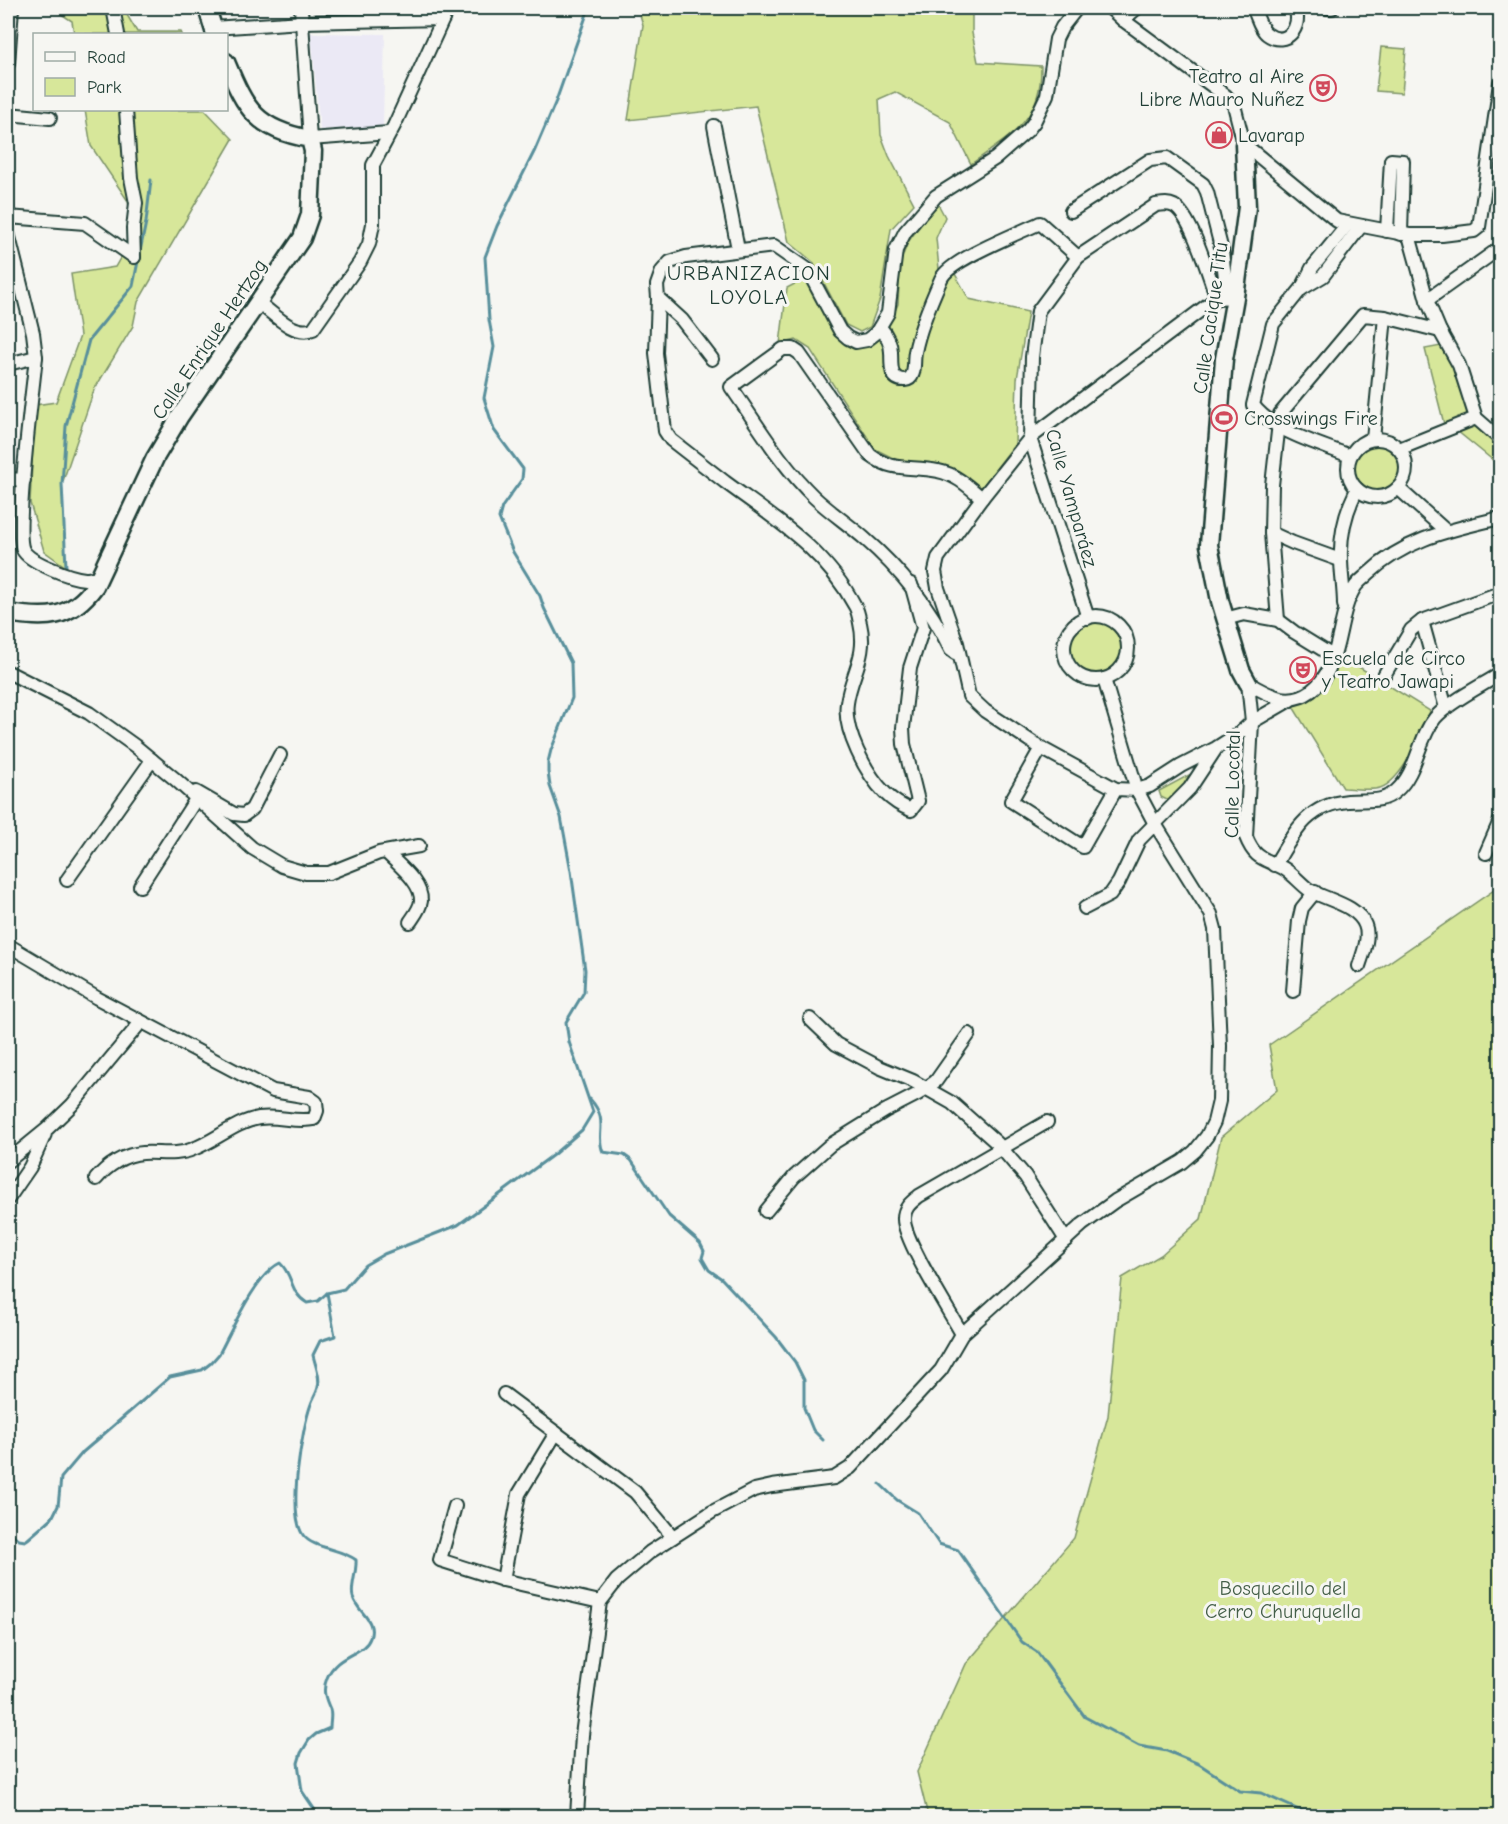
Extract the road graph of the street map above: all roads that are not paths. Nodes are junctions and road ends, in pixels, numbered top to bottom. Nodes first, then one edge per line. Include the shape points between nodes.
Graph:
1 (12, 8) edge
2 (113, 8) edge
3 (207, 8) edge
4 (301, 8) edge
5 (1077, 8) edge
6 (1110, 8) edge
7 (1137, 8) edge
8 (1253, 8) edge
9 (1295, 8) edge
10 (445, 13) edge
11 (1123, 20) junction
12 (302, 22) junction
13 (214, 31) edge
14 (118, 33) edge
15 (8, 64) edge
16 (228, 67) edge
17 (1500, 83) edge
18 (126, 111) edge
19 (8, 114) edge
20 (50, 118) dead end
21 (714, 126) dead end
22 (1498, 132) edge
23 (389, 134) junction
24 (310, 139) junction
25 (1244, 144) junction
26 (1071, 211) dead end
27 (8, 217) edge
28 (1348, 224) junction
29 (1361, 226) junction
30 (1387, 231) junction
31 (8, 233) edge
32 (1405, 234) junction
33 (1500, 248) edge
34 (738, 249) junction
35 (1078, 257) junction
36 (1302, 288) junction
37 (1226, 297) junction
38 (658, 298) junction
39 (1427, 300) junction
40 (259, 303) junction
41 (1385, 317) junction
42 (880, 327) junction
43 (1440, 331) junction
44 (36, 357) junction
45 (712, 359) dead end
46 (8, 364) edge
47 (1476, 418) junction
48 (1277, 426) junction
49 (1030, 438) junction
50 (1372, 439) junction
51 (1500, 439) edge
52 (1399, 449) junction
53 (1350, 456) junction
54 (8, 479) edge
55 (24, 480) junction
56 (1398, 488) junction
57 (1357, 489) junction
58 (982, 498) junction
59 (1500, 518) edge
60 (1446, 531) junction
61 (1271, 533) junction
62 (1341, 560) junction
63 (98, 577) junction
64 (911, 584) junction
65 (1500, 593) edge
66 (8, 613) edge
67 (1344, 616) junction
68 (1088, 618) junction
69 (1225, 619) junction
70 (1278, 620) junction
71 (1422, 621) junction
72 (959, 653) junction
73 (1334, 656) junction
74 (8, 672) edge
75 (1500, 674) edge
76 (1383, 677) dead end
77 (1104, 679) junction
78 (1248, 683) junction
79 (1290, 700) junction
80 (1446, 708) junction
81 (1252, 722) junction
82 (1041, 748) junction
83 (1216, 748) junction
84 (280, 754) dead end
85 (152, 760) junction
86 (175, 778) junction
87 (1116, 789) junction
88 (1137, 790) junction
89 (196, 799) junction
90 (1500, 821) edge
91 (1155, 824) junction
92 (419, 846) dead end
93 (386, 852) junction
94 (1486, 853) dead end
95 (1275, 865) junction
96 (67, 880) dead end
97 (140, 886) dead end
98 (1315, 892) junction
99 (1085, 908) dead end
100 (410, 922) dead end
101 (8, 945) edge
102 (13, 956) edge
103 (1359, 966) dead end
104 (1293, 991) dead end
105 (810, 1019) dead end
106 (141, 1022) junction
107 (969, 1034) dead end
108 (926, 1088) junction
109 (1047, 1122) dead end
110 (46, 1130) junction
111 (1001, 1148) junction
112 (8, 1161) edge
113 (96, 1179) dead end
114 (8, 1199) edge
115 (766, 1212) dead end
116 (1066, 1240) junction
117 (962, 1334) junction
118 (504, 1394) dead end
119 (556, 1433) junction
120 (455, 1506) dead end
121 (674, 1537) junction
122 (503, 1581) junction
123 (600, 1602) junction
124 (577, 1816) edge

1 - 15 street
2 - 14 street
3 - 13 street
4 - 12 street, Calle Enrique Hertzog
5 - 42 street via 1056,39 1047,95 1035,122 996,158 936,196 906,232 896,250 888,313
6 - 11 street
7 - 11 street
8 - 9 street via 1262,29 1279,38 1297,25
10 - 12 street
10 - 23 street
11 - 25 street via 1226,96 1234,105
12 - 13 street
12 - 24 street, Calle Enrique Hertzog
16 - 24 street via 241,99 256,118 277,130
17 - 22 street
18 - 27 street via 136,203 134,257 85,223
19 - 20 street
21 - 34 street
22 - 32 street via 1479,227 1442,235
23 - 24 street
23 - 40 street via 373,165 369,244 322,318 313,329 296,330
24 - 40 street, Calle Enrique Hertzog via 310,215 302,238
25 - 28 street via 1337,221
25 - 37 street, Calle Cacique Titu via 1247,207
26 - 37 street via 1150,160 1167,158 1203,184 1207,192 1222,251
28 - 29 street
28 - 36 street via 1312,268
29 - 30 street
29 - 36 street via 1323,276
30 - 32 street
30 - 32 street via 1391,160 1403,161
31 - 44 street
32 - 39 street
33 - 39 street
34 - 38 street via 670,262 657,285
34 - 42 street via 774,246 807,269 840,331 848,338 856,342 867,340
35 - 37 street, Calle Yamparáez via 1156,205 1167,203 1177,207 1190,225
35 - 42 street via 1040,224 959,261 942,275 915,352 913,373 906,380 892,373 891,351
35 - 49 street, Calle Yamparáez via 1038,311 1032,357
36 - 48 street via 1273,324 1253,405
37 - 49 street
37 - 69 street, Calle Cacique Titu via 1209,545
38 - 45 street via 682,320
38 - 64 street via 656,353 665,431 725,482 790,528 830,568 856,608 863,635 861,658 847,703 852,737 866,768 884,792 911,810 918,801 903,729 910,668 923,628
39 - 43 street
40 - 63 street, Calle Enrique Hertzog via 155,458
41 - 43 street
41 - 48 street via 1363,315 1280,414
41 - 50 street
43 - 47 street via 1459,364
44 - 46 street
44 - 55 street
47 - 51 street
47 - 52 street
48 - 53 street
48 - 61 street
49 - 58 street
49 - 68 street, Calle Yamparáez
50 - 52 street via 1392,443
50 - 53 street via 1355,448
52 - 56 street via 1406,473
53 - 57 street via 1348,474
54 - 55 street
55 - 63 street via 20,544 24,554 59,573 84,579
56 - 57 street via 1382,497
56 - 60 street
57 - 62 street via 1342,531
58 - 64 street via 949,474 889,466 875,459 793,349 783,349 731,387 790,471
58 - 72 street via 938,558 936,571
59 - 60 street
60 - 67 street via 1393,553 1355,587
61 - 62 street
61 - 70 street
62 - 67 street
63 - 66 street, Calle Enrique Hertzog via 87,596 73,609 56,616
64 - 72 street via 951,650
65 - 71 street
67 - 73 street
68 - 77 street via 1112,621 1127,641 1123,665
68 - 77 street via 1069,632 1065,656 1080,675 1091,680
69 - 70 street via 1244,614
69 - 78 street, Calle Cacique Titu
70 - 73 street
71 - 76 street via 1411,630
71 - 80 street
72 - 82 street via 969,696
73 - 79 street via 1317,686
74 - 85 street via 89,713
75 - 80 street
77 - 88 street
78 - 79 street via 1274,697
78 - 81 street, Calle Locotal
79 - 81 street
80 - 95 street via 1431,724 1406,780 1397,790 1376,801 1347,801 1324,807 1306,818
81 - 83 street
81 - 95 street, Calle Locotal via 1246,837 1251,850
82 - 87 street
82 - 87 street via 1011,801 1083,847
83 - 88 street
83 - 91 street via 1190,788
84 - 86 street via 252,809 244,815 234,814
85 - 86 street
85 - 96 street
86 - 89 street
87 - 88 street
88 - 91 street
89 - 93 street via 252,848 282,866 306,873 329,873
89 - 97 street
90 - 94 street
91 - 99 street via 1139,840 1110,895
91 - 116 street via 1211,914 1215,929 1219,1101 1214,1122 1195,1150 1102,1210
92 - 93 street
93 - 100 street via 416,884 421,900
95 - 98 street, Calle Locotal
98 - 103 street, Calle Locotal via 1349,908 1365,924
98 - 104 street via 1302,908 1299,921
101 - 102 street
102 - 106 street
105 - 108 street via 836,1044
106 - 110 street via 72,1105
106 - 113 street via 273,1091 309,1097 316,1102 317,1111 314,1119 301,1121 258,1118 190,1150 142,1152 125,1157
107 - 108 street
108 - 111 street via 952,1103
108 - 115 street via 830,1145 794,1177
109 - 111 street
110 - 112 street
110 - 114 street via 30,1167
111 - 116 street via 1025,1176
111 - 117 street via 920,1196 906,1207 903,1219 916,1254
116 - 117 street
117 - 121 street via 941,1370 850,1468 834,1478 754,1490
118 - 119 street
119 - 121 street via 635,1492
119 - 122 street via 519,1494
120 - 122 street via 440,1560
121 - 123 street via 618,1580
122 - 123 street
123 - 124 street via 582,1734

